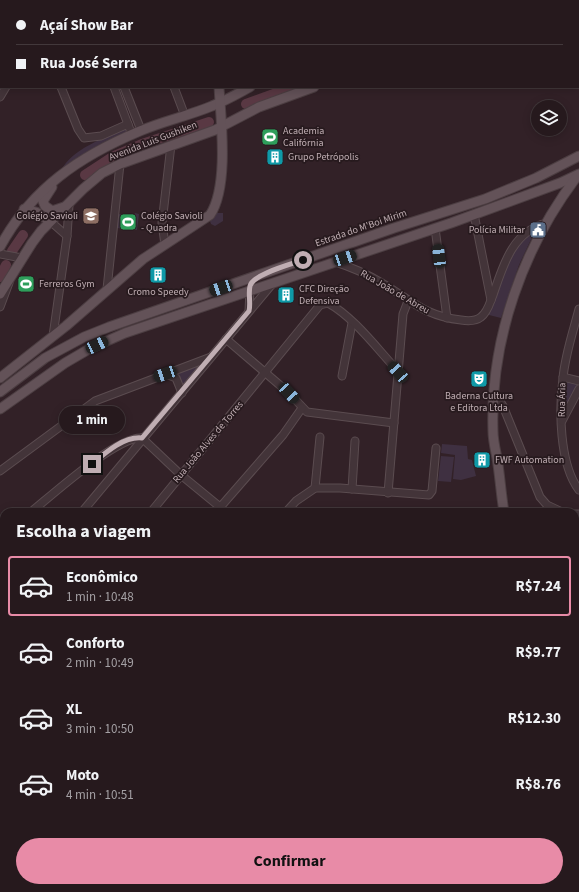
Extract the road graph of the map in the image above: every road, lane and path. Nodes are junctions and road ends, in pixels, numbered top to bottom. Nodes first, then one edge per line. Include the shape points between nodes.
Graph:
1 (5, 88) edge
2 (61, 88) edge
3 (114, 88) edge
4 (124, 88) edge
5 (174, 88) edge
6 (219, 88) edge
7 (248, 88) edge
8 (311, 88) edge
9 (0, 98) edge
10 (220, 103) junction
11 (185, 116) junction
12 (128, 124) junction
13 (222, 126) junction
14 (141, 130) junction
15 (132, 135) junction
16 (171, 145) junction
17 (579, 156) edge
18 (120, 164) junction
19 (579, 174) edge
20 (59, 176) junction
21 (579, 181) edge
22 (560, 183) junction
23 (567, 191) junction
24 (69, 204) junction
25 (24, 209) junction
26 (474, 214) junction
27 (50, 221) junction
28 (546, 223) junction
29 (435, 228) junction
30 (67, 236) junction
31 (3, 238) edge
32 (165, 245) junction
33 (0, 247) edge
34 (0, 254) edge
35 (22, 258) junction
36 (334, 262) junction
37 (263, 274) junction
38 (11, 275) junction
39 (273, 282) junction
40 (107, 289) junction
41 (250, 290) junction
42 (0, 294) edge
43 (408, 300) junction
44 (491, 300) junction
45 (0, 308) edge
46 (579, 309) edge
47 (249, 311) junction
48 (447, 318) junction
49 (352, 323) junction
50 (53, 336) junction
51 (226, 339) junction
52 (211, 357) junction
53 (398, 372) junction
54 (266, 373) junction
55 (165, 374) junction
56 (342, 376) dead end
57 (563, 377) junction
58 (0, 378) edge
59 (579, 381) edge
60 (579, 389) edge
61 (0, 392) edge
62 (182, 393) junction
63 (493, 402) junction
64 (0, 408) edge
65 (304, 410) junction
66 (493, 415) junction
67 (508, 420) junction
68 (562, 422) junction
69 (394, 423) junction
70 (320, 437) dead end
71 (142, 438) junction
72 (355, 440) dead end
73 (436, 448) dead end
74 (0, 471) edge
75 (181, 474) junction
76 (315, 488) junction
77 (352, 489) junction
78 (579, 490) edge
79 (388, 493) junction
80 (35, 508) edge
81 (85, 508) edge
82 (154, 508) edge
83 (217, 508) edge
84 (221, 508) edge
85 (290, 508) edge
86 (503, 508) edge
87 (554, 508) edge

1 - 9 street
2 - 12 street via 84,138 101,136
3 - 12 street
4 - 14 street
5 - 11 street
6 - 10 main road
7 - 10 main road, Avenida Luis Gushiken
8 - 13 main road, Avenida Luis Gushiken via 259,108
10 - 11 main road, Avenida Luis Gushiken
10 - 13 main road
11 - 14 main road, Avenida Luis Gushiken
12 - 15 street
13 - 16 main road, Avenida Luis Gushiken
13 - 32 main road via 220,179 214,210 205,220
14 - 15 main road, Avenida Luis Gushiken
15 - 20 main road, Avenida Luis Gushiken via 91,154
16 - 18 main road, Avenida Luis Gushiken
16 - 32 street via 162,223
17 - 37 main road, Estrada do M'Boi Mirim via 507,191
18 - 24 main road, Avenida Luis Gushiken via 93,180
18 - 40 street
19 - 22 main road
19 - 23 main road
20 - 24 main road via 43,202 50,210 56,211
20 - 25 main road, Avenida Luis Gushiken
21 - 23 main road
22 - 23 main road
22 - 26 main road
23 - 28 main road
24 - 27 main road, Avenida Luis Gushiken
24 - 30 street
25 - 27 main road via 36,212
25 - 31 main road, Avenida Luis Gushiken
26 - 29 main road
26 - 44 street
27 - 30 street
27 - 35 main road, Avenida Luis Gushiken
28 - 44 street, Rua João de Abreu via 527,231 512,249
28 - 63 main road via 520,278 509,314 502,341
29 - 36 main road
29 - 48 street
30 - 50 street
31 - 33 main road, Avenida Luis Gushiken
32 - 40 main road via 143,259
34 - 35 street
35 - 38 main road, Avenida Luis Gushiken
36 - 39 main road
36 - 43 street, Rua João de Abreu via 353,267
37 - 41 main road via 251,283
37 - 61 main road, Estrada do M'Boi Mirim via 84,337 45,358
38 - 42 main road, Avenida Luis Gushiken
38 - 45 street
39 - 41 main road
39 - 47 street
40 - 50 main road
41 - 47 street
41 - 64 main road via 125,333 89,349
43 - 48 street, Rua João de Abreu via 425,311
43 - 53 street via 403,314
44 - 48 street, Rua João de Abreu via 485,313 475,320
46 - 57 street, Rua Ária
47 - 51 street
49 - 53 street
49 - 54 street, Rua João Alves de Torres via 328,303 320,305
49 - 56 street
50 - 58 main road
51 - 52 street
51 - 54 street
52 - 55 street
52 - 62 street
53 - 69 street
54 - 65 street
54 - 75 street, Rua João Alves de Torres
55 - 62 street via 176,378
55 - 74 street via 95,401
57 - 59 street
57 - 68 street, Rua Ária
60 - 68 street
62 - 71 street
63 - 66 main road
63 - 67 street via 500,402
65 - 69 street
65 - 84 street
66 - 67 street
66 - 86 main road via 494,444
67 - 87 street via 540,497
68 - 78 street, Rua Ária via 564,452
69 - 79 street
70 - 76 street
71 - 75 street
71 - 80 street via 132,439 111,449
71 - 81 street
72 - 77 street
73 - 79 street via 432,491 427,496
75 - 82 street, Rua João Alves de Torres
75 - 83 street
76 - 77 street
76 - 85 street
77 - 79 street

